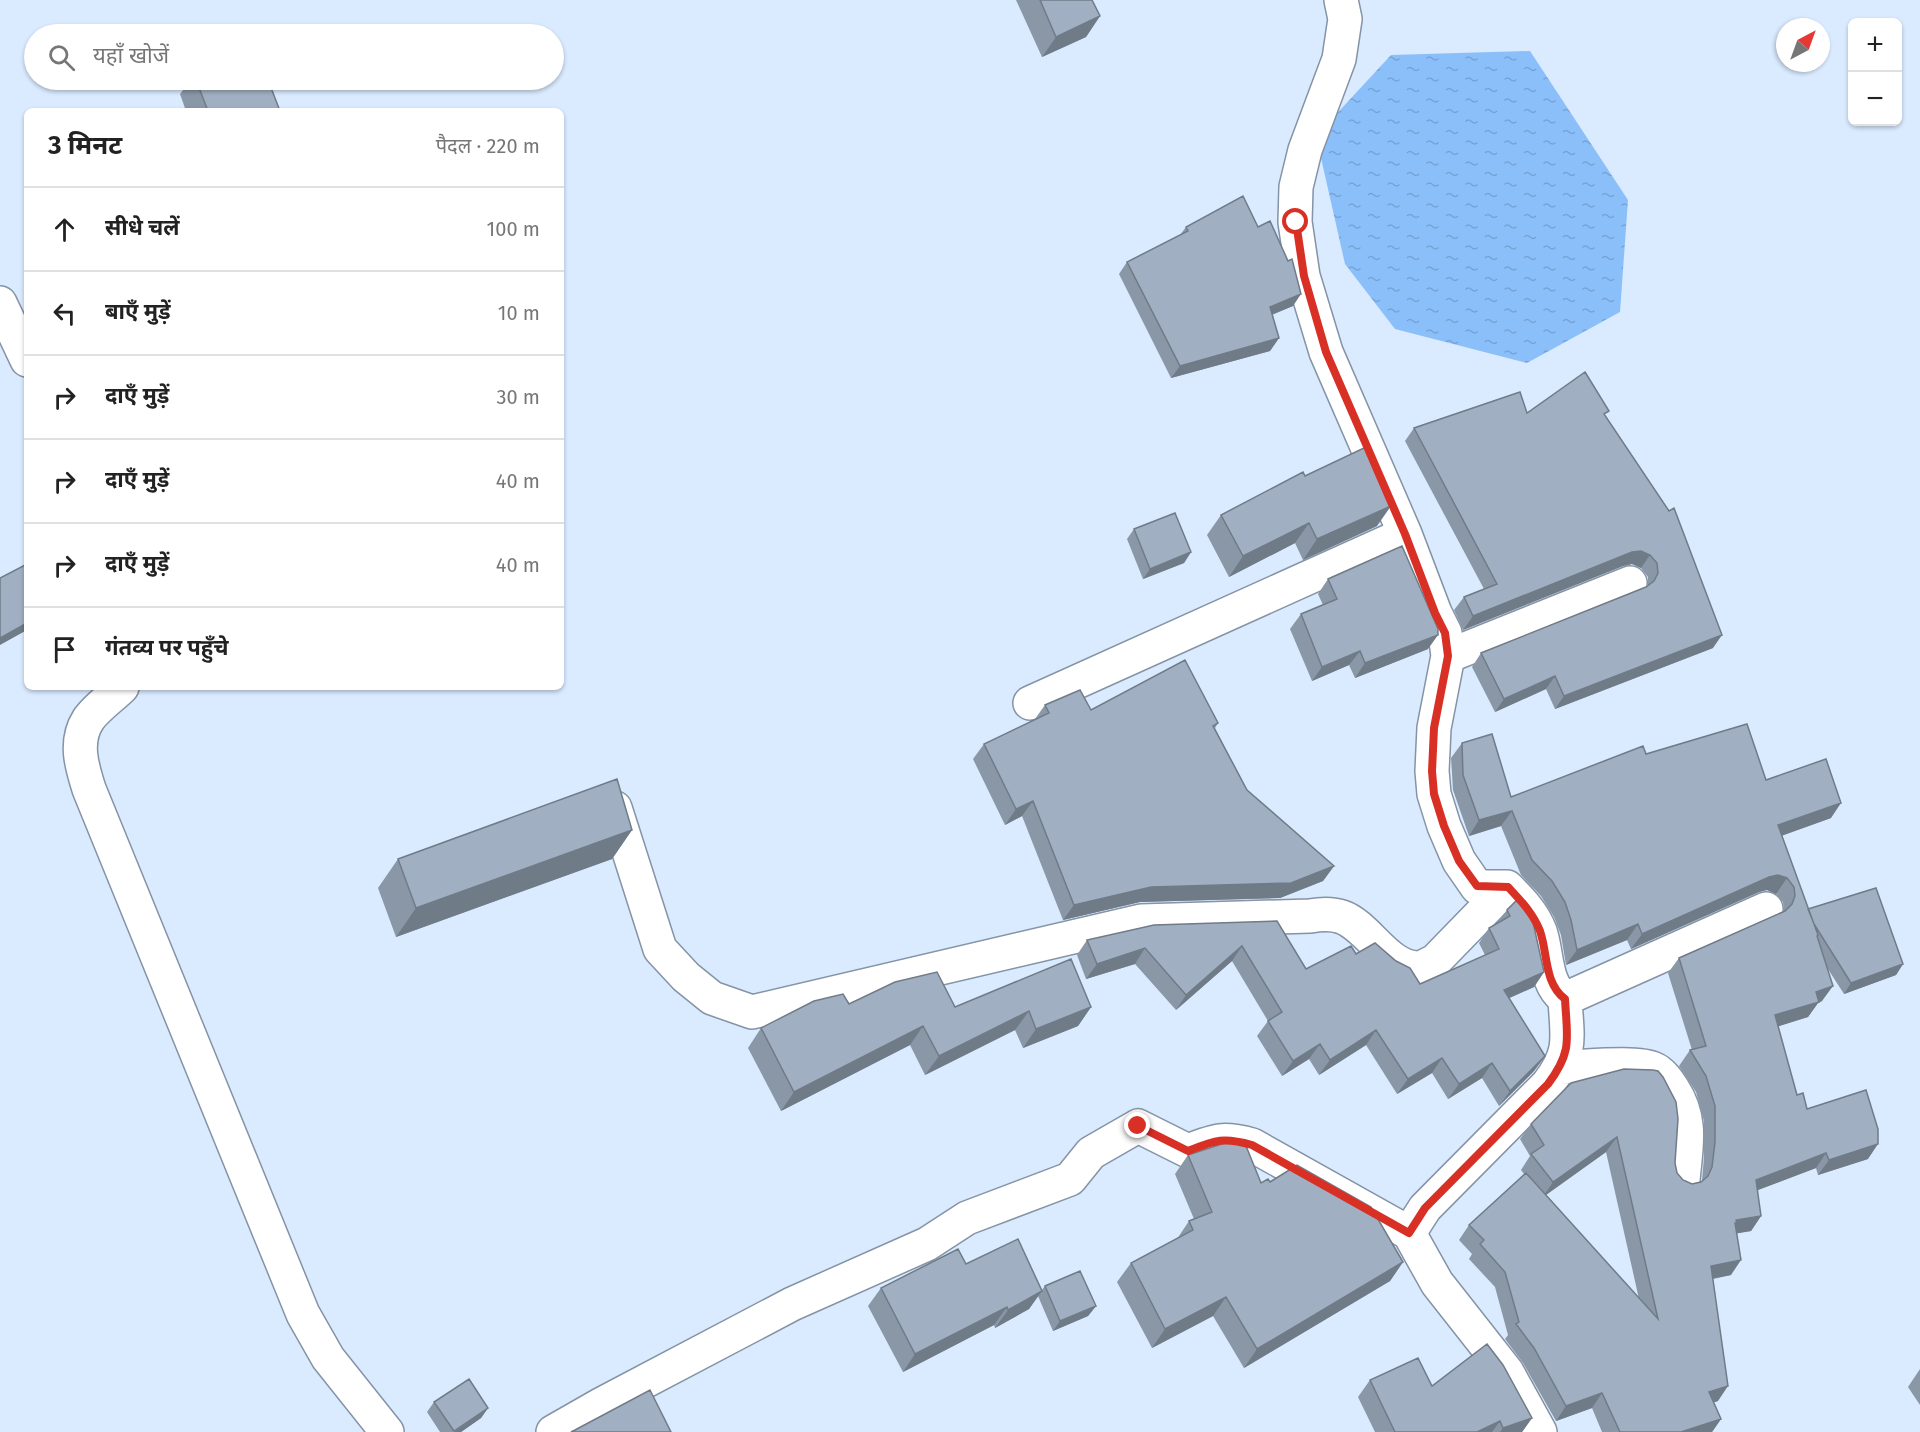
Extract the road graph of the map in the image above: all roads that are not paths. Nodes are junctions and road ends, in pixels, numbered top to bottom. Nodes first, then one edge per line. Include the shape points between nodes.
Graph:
1 (1341, 0) edge
2 (0, 303) edge
3 (24, 354) edge
4 (1405, 534) junction
5 (1630, 582) dead end
6 (1448, 656) junction
7 (119, 690) edge
8 (1030, 703) dead end
9 (615, 808) edge
10 (1508, 887) junction
11 (1766, 909) dead end
12 (1565, 999) junction
13 (1561, 1067) junction
14 (1683, 1180) edge
15 (1409, 1233) junction
16 (387, 1432) edge
17 (553, 1432) edge
18 (1540, 1432) edge

1 - 4 street via 1345,19 1339,59 1305,150 1296,187 1296,222 1304,276 1326,352
2 - 3 street
4 - 6 street via 1445,633
4 - 8 street
5 - 6 street
6 - 10 street via 1434,728 1434,794 1459,861 1477,886
7 - 16 street via 88,720 81,739 81,762 89,789 303,1314 328,1358
9 - 10 street via 660,949 712,998 752,1012 1141,921 1329,913 1345,917 1390,957 1405,966 1420,968 1435,961
10 - 12 street via 1530,911 1541,933 1547,968 1557,993
11 - 12 street
12 - 13 street via 1568,1047
13 - 14 street via 1630,1065 1655,1069 1682,1103 1688,1126
13 - 15 street via 1425,1208
15 - 17 street via 1252,1145 1230,1139 1211,1141 1188,1151 1138,1126 1091,1153 1070,1179 968,1218 927,1244 792,1304
15 - 18 street via 1437,1283 1507,1372

